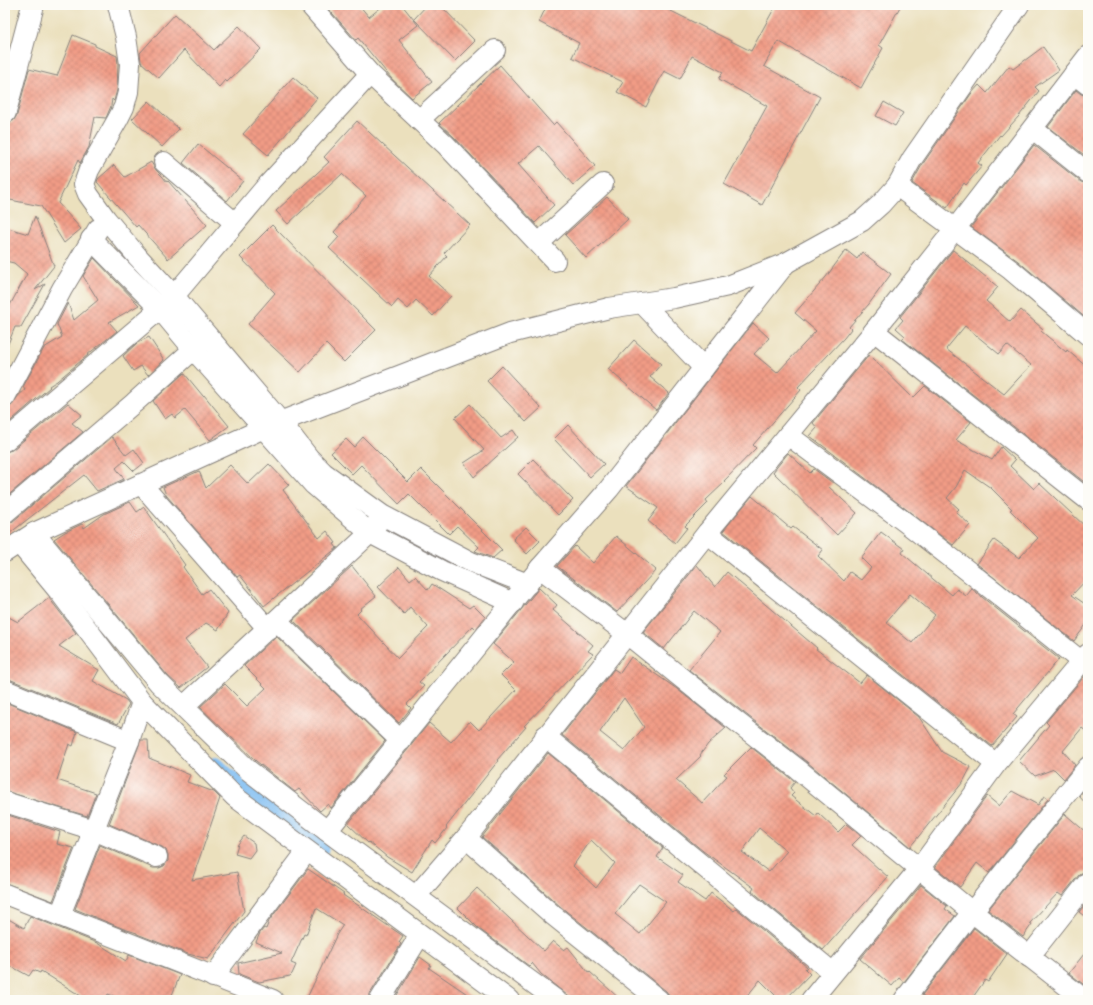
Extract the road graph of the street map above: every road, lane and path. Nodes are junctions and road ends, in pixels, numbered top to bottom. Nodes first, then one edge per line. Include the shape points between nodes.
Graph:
1 (33, 5) edge
2 (118, 5) edge
3 (310, 5) edge
4 (1019, 5) edge
5 (495, 50) dead end
6 (1088, 56) edge
7 (370, 74) junction
8 (1081, 80) edge
9 (5, 110) edge
10 (419, 120) junction
11 (1033, 129) junction
12 (164, 162) dead end
13 (1088, 174) edge
14 (603, 184) dead end
15 (897, 186) junction
16 (106, 219) junction
17 (236, 223) junction
18 (956, 229) junction
19 (91, 239) junction
20 (539, 243) junction
21 (555, 261) dead end
22 (786, 263) junction
23 (167, 302) junction
24 (642, 303) junction
25 (874, 331) junction
26 (1088, 335) edge
27 (208, 336) junction
28 (194, 350) junction
29 (704, 368) junction
30 (5, 397) edge
31 (272, 424) junction
32 (788, 435) junction
33 (5, 441) edge
34 (304, 463) junction
35 (142, 485) junction
36 (1088, 500) edge
37 (5, 513) edge
38 (382, 515) junction
39 (370, 533) junction
40 (708, 533) junction
41 (19, 543) edge
42 (540, 568) junction
43 (528, 584) junction
44 (513, 603) junction
45 (273, 625) junction
46 (627, 634) junction
47 (1085, 658) edge
48 (5, 690) edge
49 (142, 702) junction
50 (184, 706) junction
51 (545, 736) junction
52 (130, 741) junction
53 (401, 741) junction
54 (996, 764) junction
55 (1088, 767) edge
56 (5, 802) edge
57 (94, 830) junction
58 (327, 831) junction
59 (466, 838) junction
60 (307, 851) junction
61 (157, 857) dead end
62 (919, 869) junction
63 (1088, 882) edge
64 (5, 894) edge
65 (416, 896) junction
66 (972, 912) junction
67 (60, 915) junction
68 (420, 934) junction
69 (1029, 956) junction
70 (832, 972) junction
71 (213, 977) junction
72 (273, 1000) edge
73 (380, 1000) edge
74 (509, 1000) edge
75 (556, 1000) edge
76 (659, 1000) edge
77 (811, 1000) edge
78 (904, 1000) edge
79 (1085, 1000) edge

1 - 9 street
2 - 16 street via 130,64 128,92 124,107 89,170 84,184
3 - 7 street
4 - 15 street via 912,159
5 - 10 street
6 - 8 street
7 - 10 street
7 - 17 street via 264,188
8 - 11 street
10 - 20 street
11 - 13 street
11 - 18 street
12 - 17 street
14 - 20 street
15 - 18 street
15 - 22 street via 862,221
16 - 19 street
16 - 23 street via 138,257
17 - 23 street
18 - 25 street
18 - 26 street via 1011,270
19 - 23 street
19 - 30 street
20 - 21 street
22 - 24 street via 728,286
22 - 29 street
23 - 27 street
23 - 28 street
23 - 33 street
24 - 29 street
24 - 31 street via 609,308 510,333
25 - 32 street
25 - 36 street
27 - 28 street
27 - 31 street
28 - 31 street
28 - 37 street
29 - 42 street via 609,489
31 - 34 street
31 - 35 street
32 - 40 street
32 - 47 street
34 - 38 street via 324,473
34 - 39 street via 314,485
35 - 41 street
35 - 45 street
38 - 39 street
38 - 43 street via 471,562
39 - 44 street via 442,571
39 - 45 street
40 - 46 street
40 - 54 street
41 - 49 street via 61,594
41 - 50 street
42 - 43 street
42 - 46 street
43 - 44 street
44 - 53 street
45 - 50 street
45 - 53 street
46 - 51 street
46 - 62 street
47 - 54 street
48 - 52 street
49 - 52 street
49 - 60 street via 235,797
50 - 58 street via 248,770
51 - 59 street
51 - 70 street
52 - 57 street
53 - 58 street
54 - 62 street
55 - 66 street
56 - 57 street
57 - 61 street
57 - 67 street
58 - 65 street
59 - 65 street
59 - 76 street via 554,916
60 - 68 street
60 - 71 street
62 - 66 street
62 - 70 street
63 - 69 street
64 - 67 street
65 - 75 street
66 - 69 street
66 - 78 street
67 - 71 street
68 - 73 street
68 - 74 street
69 - 79 street
70 - 77 street
71 - 72 street

